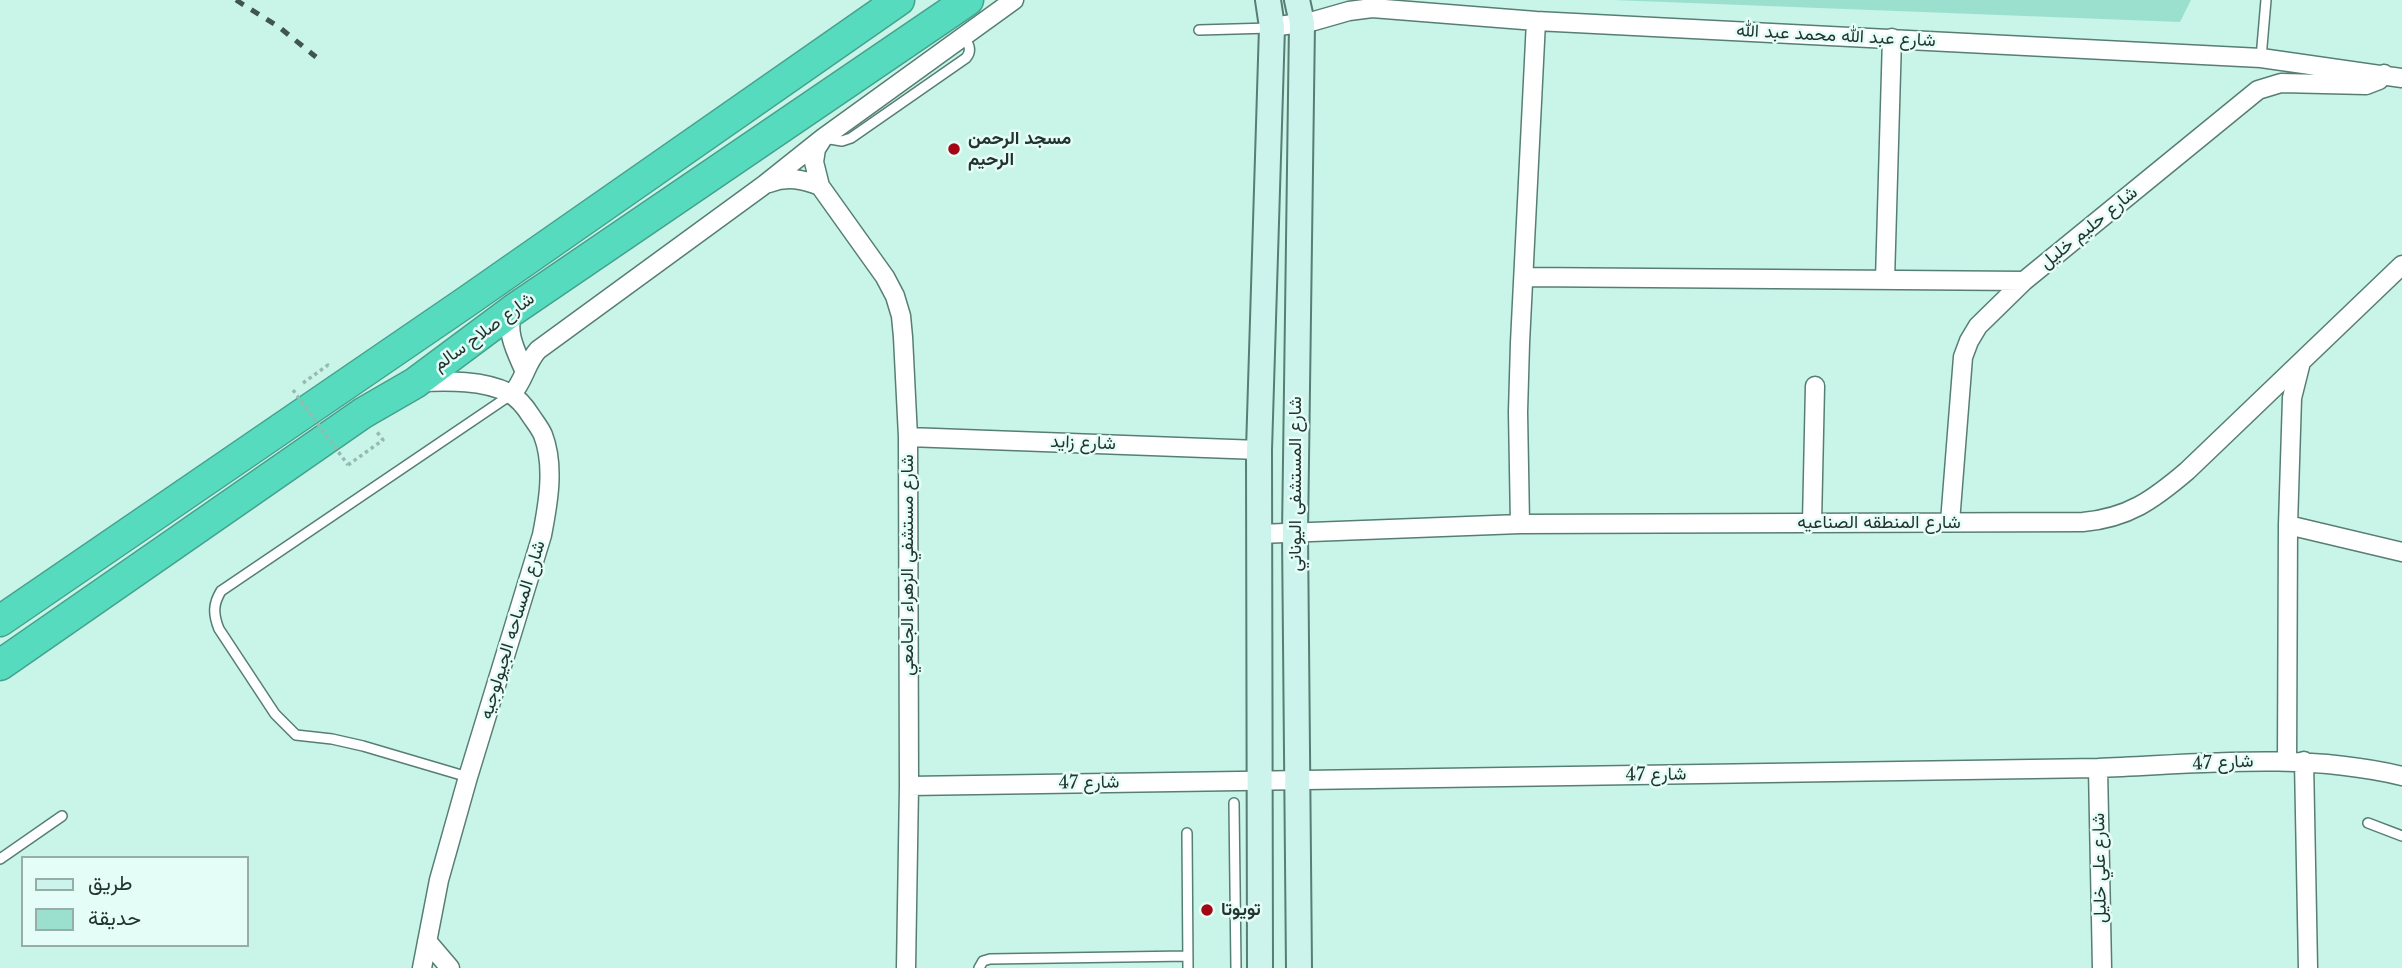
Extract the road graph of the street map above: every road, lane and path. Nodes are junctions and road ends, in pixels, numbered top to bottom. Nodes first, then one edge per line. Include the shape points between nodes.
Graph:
1 (899, 0) edge
2 (968, 0) edge
3 (1014, 0) edge
4 (1268, 0) edge
5 (2266, 0) edge
6 (1367, 4) edge
7 (1299, 12) edge
8 (1536, 21) junction
9 (1272, 27) junction
10 (1199, 30) dead end
11 (1892, 38) junction
12 (2261, 58) junction
13 (2384, 74) junction
14 (2402, 78) edge
15 (823, 138) junction
16 (764, 185) junction
17 (820, 186) junction
18 (2398, 275) edge
19 (1525, 277) junction
20 (1885, 280) junction
21 (2024, 281) junction
22 (513, 310) junction
23 (2301, 362) junction
24 (328, 365) dead end
25 (525, 372) junction
26 (415, 383) junction
27 (1815, 386) dead end
28 (512, 394) junction
29 (908, 437) junction
30 (383, 440) dead end
31 (1259, 450) junction
32 (1812, 523) junction
33 (1950, 523) junction
34 (1520, 524) junction
35 (2288, 525) junction
36 (1295, 533) junction
37 (1259, 534) junction
38 (2402, 552) edge
39 (0, 621) edge
40 (0, 665) edge
41 (2295, 760) junction
42 (2098, 768) junction
43 (2402, 776) edge
44 (468, 777) junction
45 (1297, 779) junction
46 (1259, 780) junction
47 (909, 786) junction
48 (1234, 803) dead end
49 (62, 817) dead end
50 (2368, 823) dead end
51 (1187, 833) dead end
52 (2402, 836) edge
53 (0, 859) edge
54 (1247, 888) junction
55 (427, 941) junction
56 (1188, 956) junction
57 (1012, 963) edge
58 (422, 968) edge
59 (450, 968) edge
60 (906, 968) edge
61 (979, 968) edge
62 (1188, 968) edge
63 (1236, 968) edge
64 (1259, 968) edge
65 (1299, 968) edge
66 (2102, 968) edge
67 (2308, 968) edge

1 - 39 highway, شارع صلاح سالم
2 - 22 highway, شارع صلاح سالم
3 - 15 street
4 - 9 street, شارع المستشفى اليوناني
5 - 12 lane
6 - 7 street, شارع عبد الله محمد عبد الله
6 - 8 street, شارع عبد الله محمد عبد الله
7 - 9 street, شارع عبد الله محمد عبد الله
7 - 36 street, شارع المستشفى اليوناني
8 - 11 street, شارع عبد الله محمد عبد الله
8 - 19 street
9 - 10 lane
9 - 31 street, شارع المستشفى اليوناني
11 - 12 street, شارع عبد الله محمد عبد الله
11 - 20 street
12 - 13 street, شارع عبد الله محمد عبد الله
13 - 14 street, شارع عبد الله محمد عبد الله
13 - 21 street, شارع حليم خليل via 2365,85 2281,83 2258,90
15 - 16 street
15 - 17 street, شارع مستشفي الزهراء الجامعي via 814,162
16 - 17 street via 798,179
16 - 25 street via 538,350
17 - 29 street, شارع مستشفي الزهراء الجامعي via 895,296 903,337
18 - 23 street, شارع المنطقه الصناعيه
19 - 20 street
19 - 34 street via 1518,412
20 - 21 street
21 - 33 street, شارع حليم خليل via 1978,326 1963,357
22 - 25 street via 510,334
22 - 26 highway, شارع صلاح سالم
23 - 33 street, شارع المنطقه الصناعيه via 2187,471 2129,512 2083,522
23 - 35 street via 2292,398
24 - 30 path, bridge via 293,390 348,465
25 - 28 street
26 - 28 street via 467,383
26 - 40 highway, شارع صلاح سالم via 363,413
27 - 32 street
28 - 44 street, شارع المساحه الجيولوجيه via 543,435 549,501
28 - 44 lane via 222,591 214,603 219,629 275,714 296,735 363,746
29 - 31 street, شارع زايد
29 - 47 street, شارع مستشفي الزهراء الجامعي
31 - 37 street, شارع المستشفى اليوناني
32 - 33 street, شارع المنطقه الصناعيه
32 - 34 street, شارع المنطقه الصناعيه
34 - 36 street, شارع المنطقه الصناعيه
35 - 38 street
35 - 41 street
36 - 37 street, شارع المنطقه الصناعيه
36 - 45 street, شارع المستشفى اليوناني
37 - 46 street, شارع المستشفى اليوناني
41 - 42 street, شارع 47
41 - 43 street, شارع 47
41 - 67 street
42 - 45 street, شارع 47
42 - 66 street, شارع علي خليل
44 - 55 street, شارع المساحه الجيولوجيه
45 - 46 street, شارع 47
45 - 65 street, شارع المستشفى اليوناني
46 - 47 street, شارع 47
46 - 54 street, شارع المستشفى اليوناني
47 - 60 street, شارع مستشفي الزهراء الجامعي
48 - 54 lane
49 - 53 lane
50 - 52 lane
51 - 56 lane
54 - 63 lane
54 - 64 street, شارع المستشفى اليوناني
55 - 58 street, شارع المساحه الجيولوجيه
55 - 59 street
56 - 57 lane
56 - 62 lane
57 - 61 lane via 990,959

